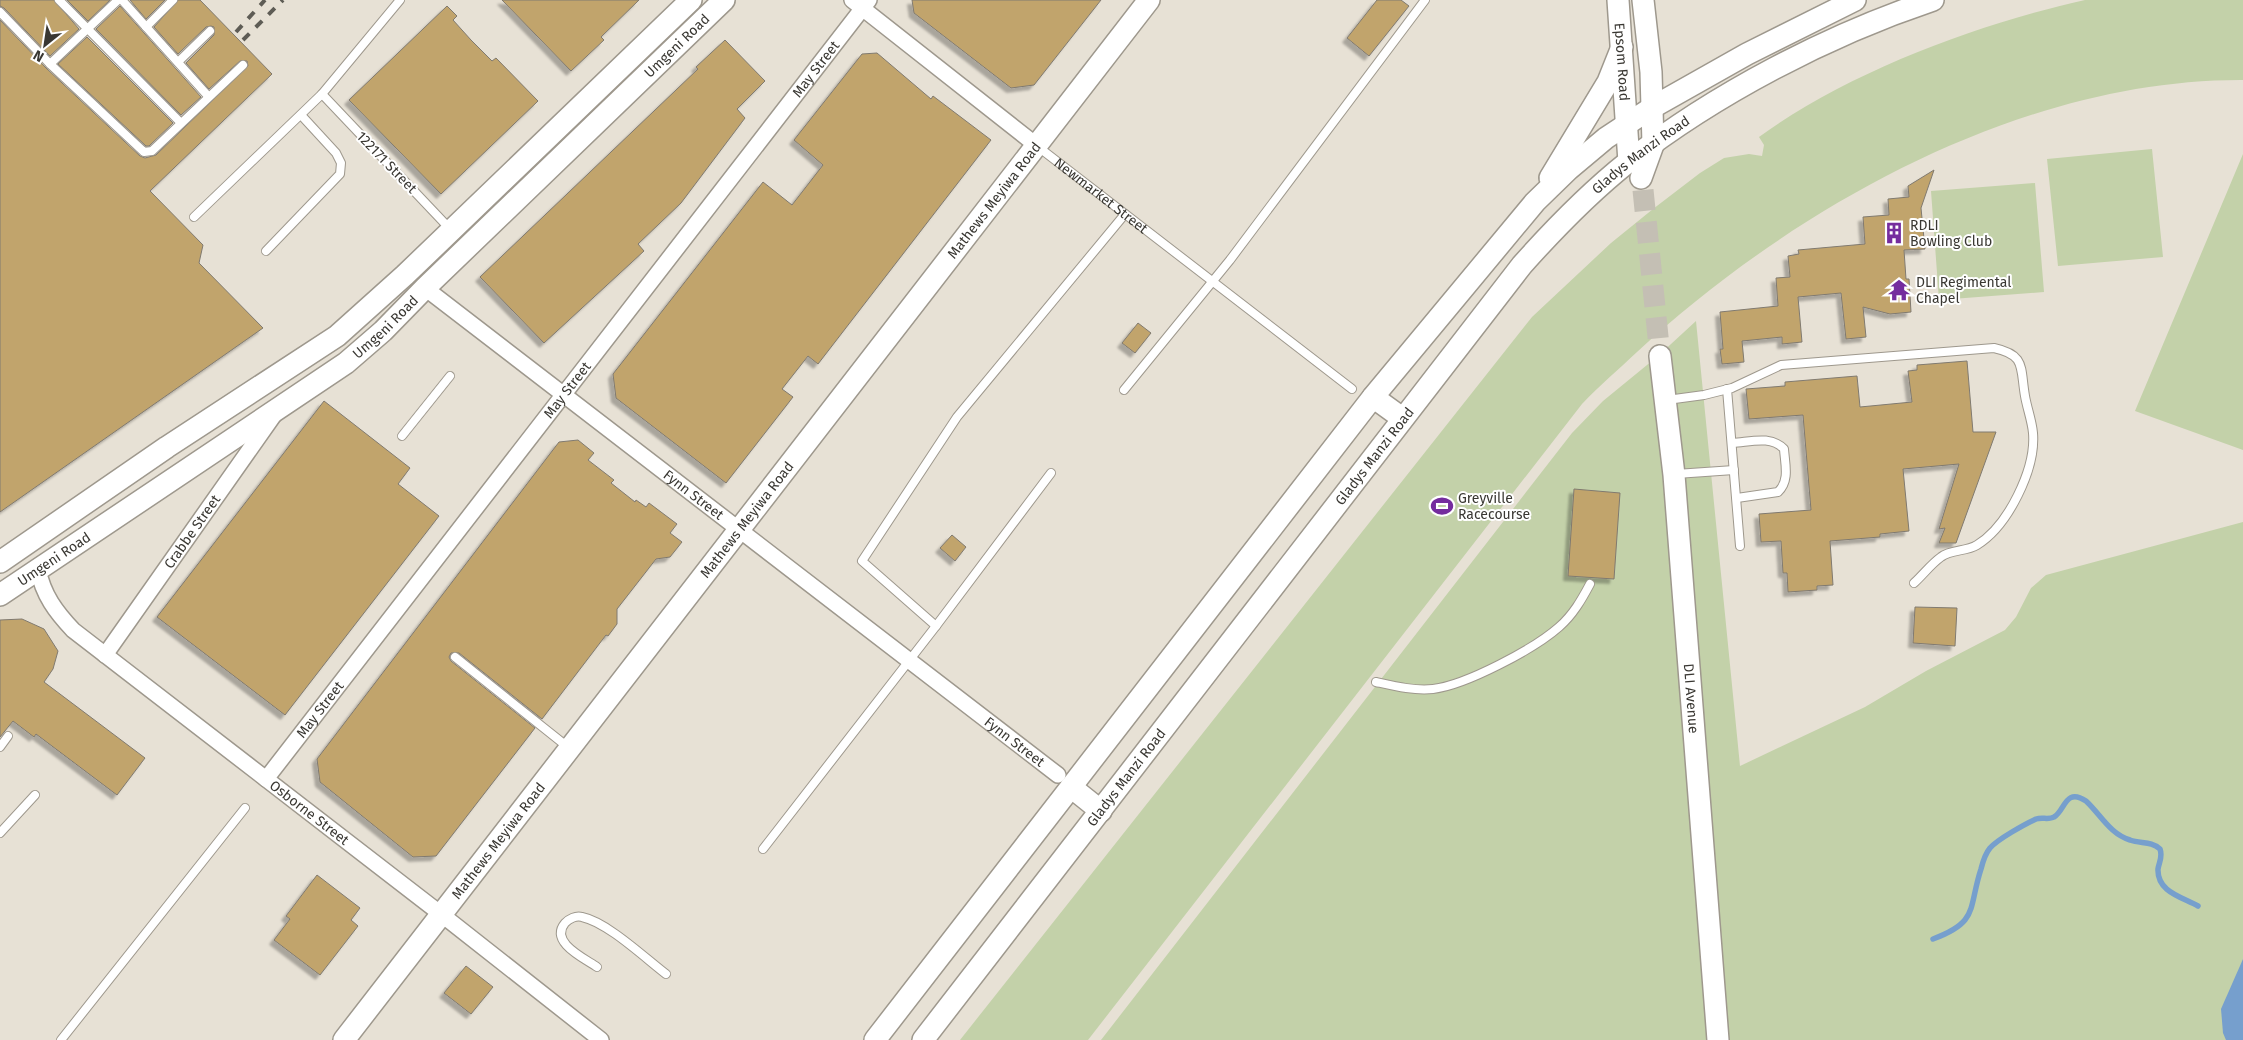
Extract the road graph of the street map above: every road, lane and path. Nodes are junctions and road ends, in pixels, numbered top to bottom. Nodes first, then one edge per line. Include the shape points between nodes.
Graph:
1 (59, 0) edge
2 (118, 0) edge
3 (122, 0) edge
4 (173, 0) edge
5 (400, 0) edge
6 (691, 0) edge
7 (724, 0) edge
8 (1149, 0) edge
9 (1425, 0) edge
10 (1618, 0) edge
11 (1643, 0) edge
12 (1855, 0) edge
13 (1933, 0) edge
14 (861, 3) edge
15 (0, 12) edge
16 (146, 27) junction
17 (87, 28) junction
18 (210, 30) dead end
19 (1622, 48) junction
20 (178, 62) junction
21 (50, 64) junction
22 (244, 65) dead end
23 (322, 94) junction
24 (208, 96) junction
25 (1653, 107) junction
26 (301, 115) junction
27 (181, 123) junction
28 (1627, 125) junction
29 (1036, 145) junction
30 (1653, 145) junction
31 (1637, 177) junction
32 (1536, 202) junction
33 (1125, 214) junction
34 (194, 217) dead end
35 (452, 230) junction
36 (266, 250) dead end
37 (1211, 280) junction
38 (425, 288) junction
39 (1660, 356) tunnel mouth
40 (450, 376) dead end
41 (1352, 389) dead end
42 (1727, 389) junction
43 (1124, 390) dead end
44 (562, 395) junction
45 (1373, 397) junction
46 (1665, 400) junction
47 (280, 408) junction
48 (1402, 418) junction
49 (402, 436) dead end
50 (1733, 443) junction
51 (1734, 470) junction
52 (1051, 472) dead end
53 (1674, 475) junction
54 (1737, 498) junction
55 (739, 528) junction
56 (1740, 546) dead end
57 (0, 562) edge
58 (38, 569) junction
59 (1914, 583) dead end
60 (1590, 584) dead end
61 (0, 595) edge
62 (936, 626) junction
63 (104, 655) junction
64 (455, 657) dead end
65 (909, 660) junction
66 (1376, 682) dead end
67 (8, 736) dead end
68 (0, 747) edge
69 (569, 748) junction
70 (266, 779) junction
71 (1065, 781) junction
72 (35, 795) dead end
73 (245, 808) dead end
74 (1101, 811) junction
75 (0, 833) edge
76 (763, 849) dead end
77 (441, 914) junction
78 (596, 967) dead end
79 (666, 974) dead end
80 (60, 1040) edge
81 (344, 1040) edge
82 (601, 1040) edge
83 (875, 1040) edge
84 (923, 1040) edge
85 (1718, 1040) edge

1 - 17 lane
2 - 17 lane
3 - 16 lane
4 - 16 lane
5 - 23 lane
6 - 35 main road, Umgeni Road
7 - 38 main road, Umgeni Road
8 - 29 main road, Mathews Meyiwa Road
9 - 37 lane via 1230,260
10 - 19 main road, Epsom Road
11 - 25 main road, Epsom Road
12 - 25 main road via 1747,54
13 - 30 main road, Gladys Manzi Road via 1831,39 1690,118
14 - 29 street, Newmarket Street
14 - 44 street, May Street
15 - 21 lane
16 - 20 lane
17 - 21 lane
17 - 27 lane
18 - 20 lane
19 - 28 main road, Epsom Road
19 - 32 main road via 1601,94
20 - 24 lane
21 - 27 lane via 144,152 152,151
22 - 24 lane
23 - 26 lane
23 - 35 lane, 122171 Street
24 - 27 lane
25 - 28 main road
25 - 30 main road, Epsom Road
26 - 34 lane
26 - 36 lane via 336,153 341,162 340,174
28 - 31 main road, Epsom Road
28 - 32 main road via 1569,169
29 - 33 lane, Newmarket Street
29 - 55 main road, Mathews Meyiwa Road
30 - 31 main road
31 - 48 main road, Gladys Manzi Road via 1559,224 1522,265
32 - 45 main road
33 - 37 lane, Newmarket Street
33 - 62 lane via 957,418 862,561
35 - 57 main road, Umgeni Road via 337,336
37 - 41 lane, Newmarket Street
37 - 43 lane
38 - 44 street, Fynn Street
38 - 47 main road, Umgeni Road via 346,363
39 - 46 main road, DLI Avenue
40 - 49 lane
42 - 46 lane
42 - 50 lane
42 - 59 lane via 1781,364 1994,348 2014,354 2020,362 2033,433 2029,470 1994,532 1976,546 1942,556
44 - 55 street, Fynn Street
44 - 70 street, May Street
45 - 48 main road
45 - 71 main road
46 - 53 main road, DLI Avenue
47 - 58 main road, Umgeni Road
47 - 63 street, Crabbe Street
48 - 74 main road, Gladys Manzi Road
50 - 51 lane
50 - 54 lane via 1768,440 1778,442 1784,449 1786,481 1783,488 1778,492
51 - 53 lane
51 - 54 lane
52 - 62 lane
53 - 85 main road, DLI Avenue
54 - 56 lane
55 - 65 street, Fynn Street
55 - 69 main road, Mathews Meyiwa Road
58 - 61 main road, Umgeni Road
58 - 63 street, Osborne Street via 47,598 59,614
60 - 66 lane via 1574,612 1560,626 1518,654 1467,678 1433,689 1404,688
62 - 65 lane
63 - 70 street, Osborne Street
64 - 69 lane
65 - 71 street, Fynn Street
65 - 76 lane
67 - 68 lane
69 - 77 main road, Mathews Meyiwa Road
70 - 77 street, Osborne Street
71 - 74 main road
71 - 83 main road
72 - 75 lane
73 - 80 lane
74 - 84 main road, Gladys Manzi Road
77 - 81 main road, Mathews Meyiwa Road
77 - 82 street, Osborne Street
78 - 79 lane via 566,946 561,938 561,930 570,919 580,916 592,920

